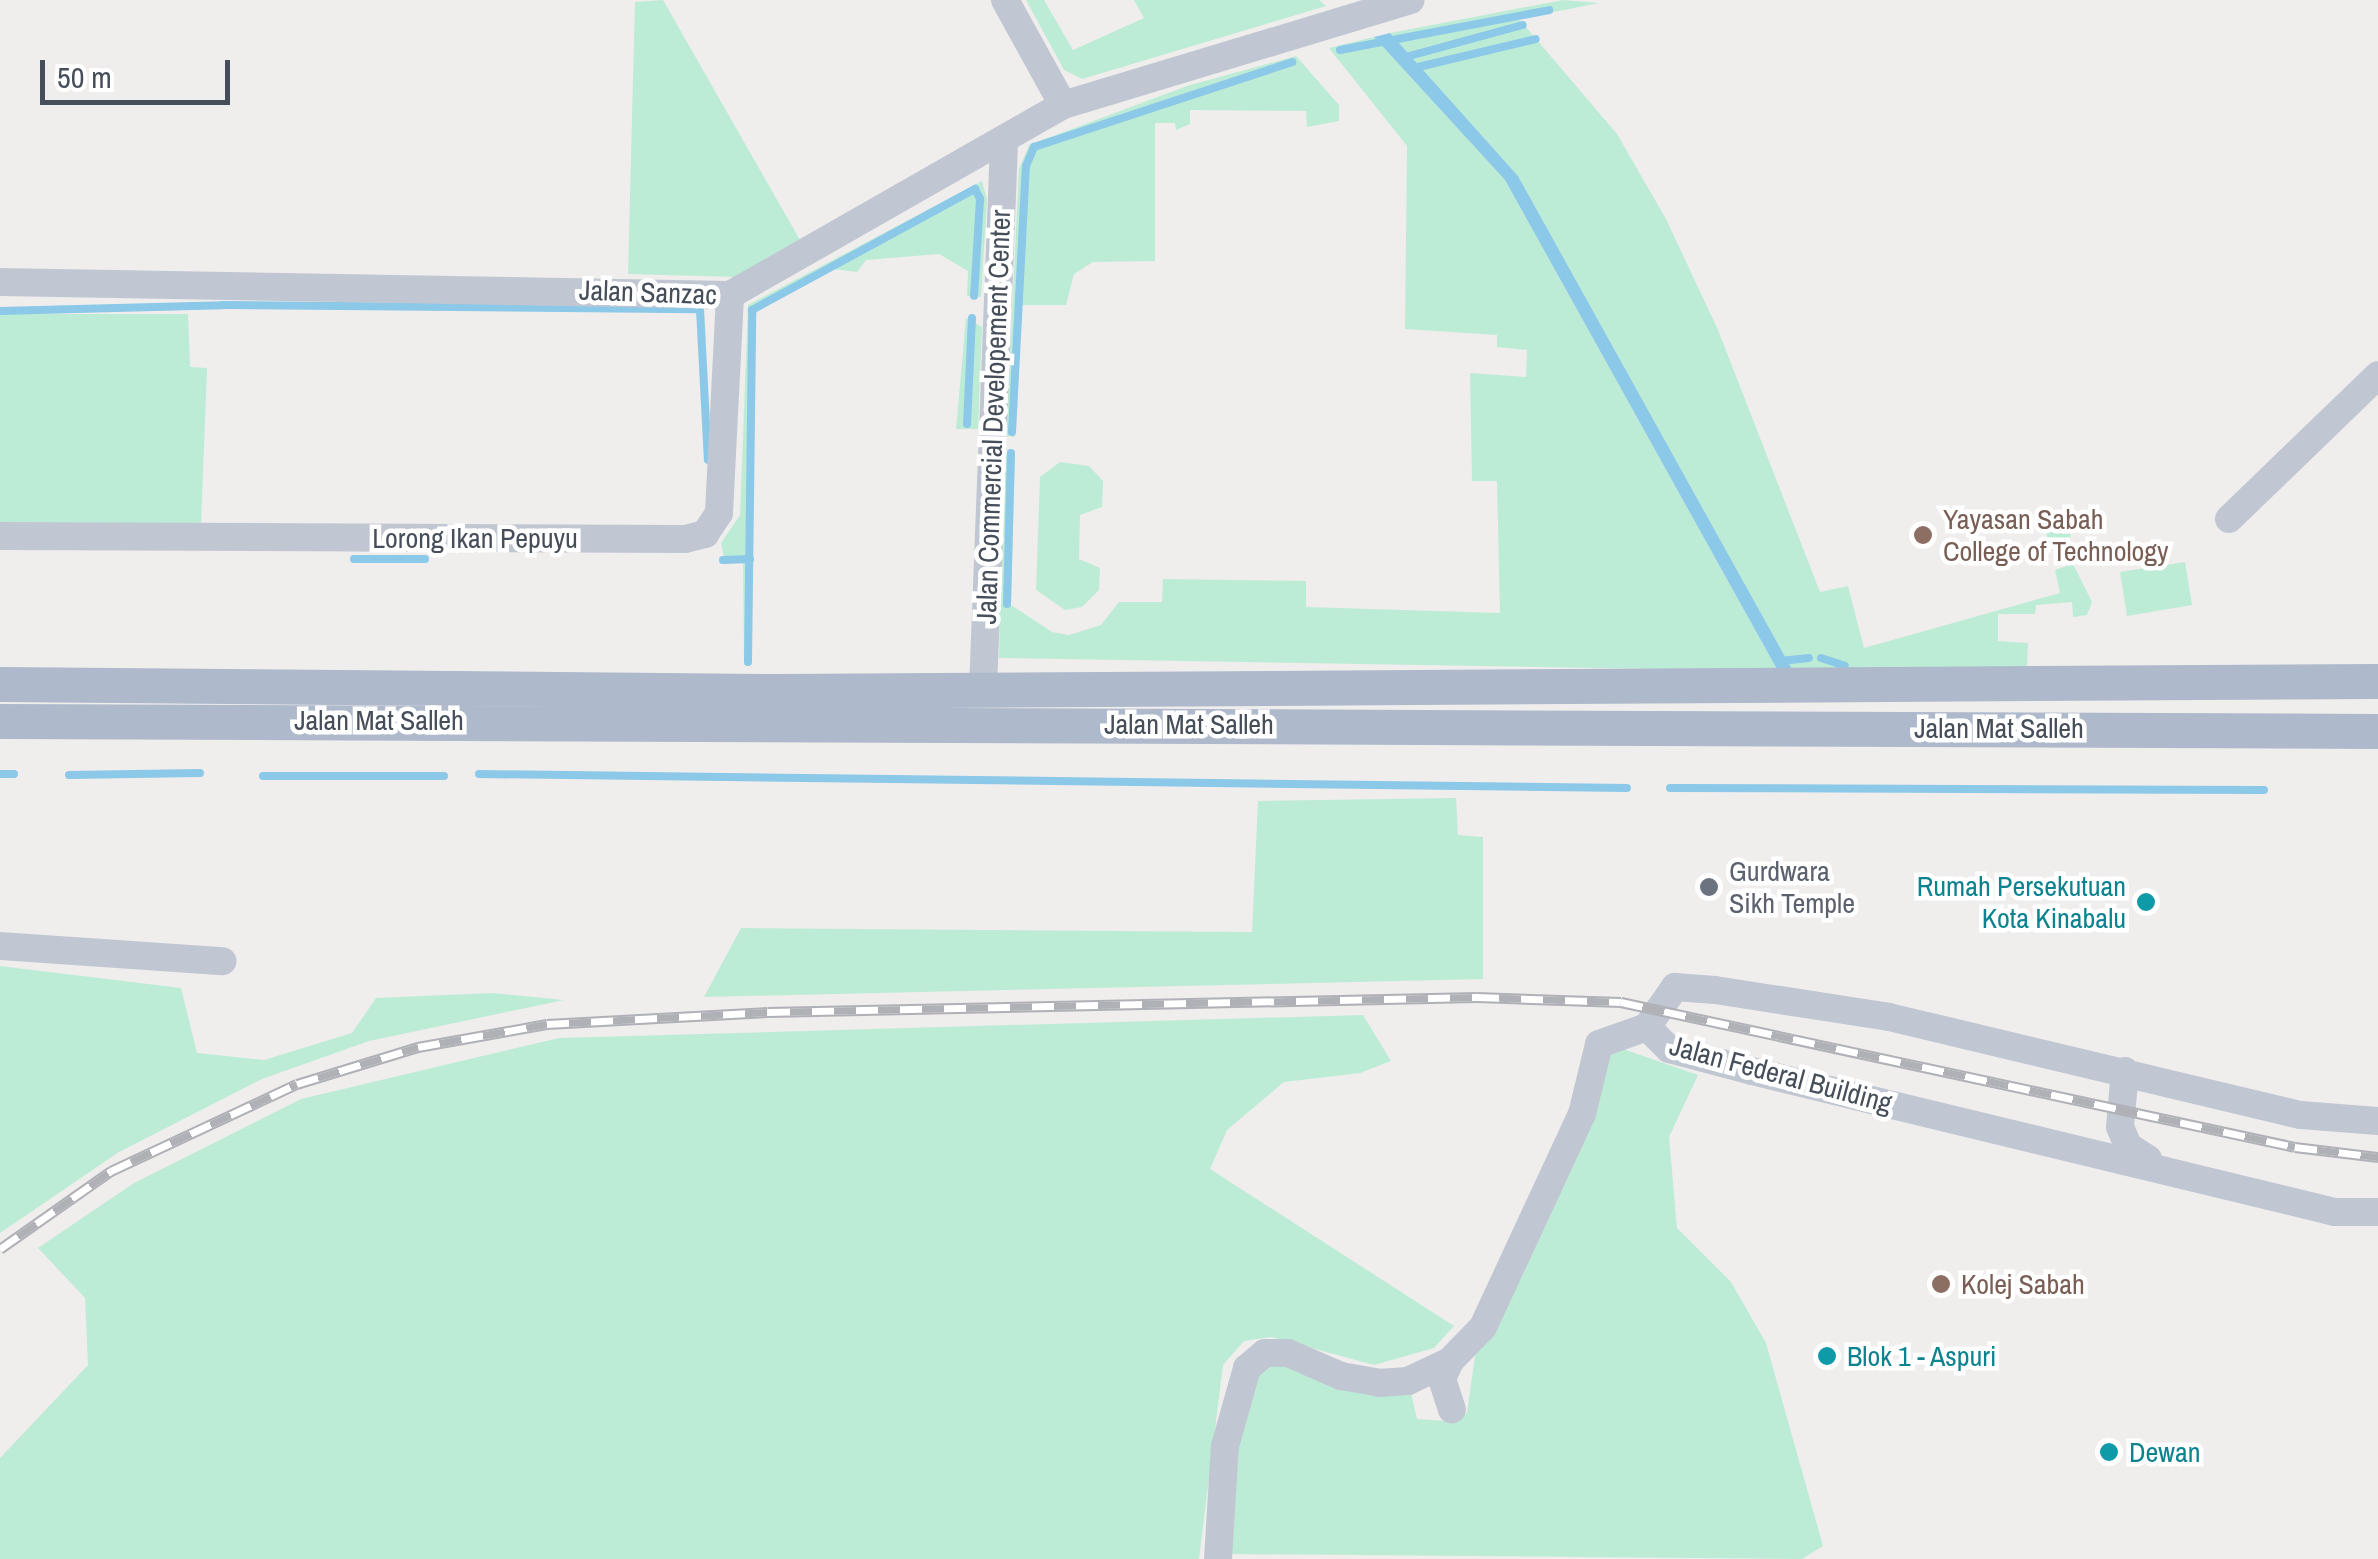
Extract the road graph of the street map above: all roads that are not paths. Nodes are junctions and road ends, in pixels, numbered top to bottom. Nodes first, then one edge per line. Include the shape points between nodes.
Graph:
1 (1005, 0) edge
2 (1410, 0) edge
3 (1062, 105) junction
4 (1004, 143) junction
5 (0, 282) edge
6 (730, 295) junction
7 (2378, 375) edge
8 (2229, 519) dead end
9 (0, 536) edge
10 (2378, 681) edge
11 (0, 684) edge
12 (982, 690) junction
13 (0, 722) edge
14 (2378, 731) edge
15 (0, 946) edge
16 (222, 961) dead end
17 (1647, 1026) junction
18 (2125, 1071) junction
19 (2378, 1121) edge
20 (2158, 1164) junction
21 (2378, 1212) edge
22 (1450, 1361) junction
23 (1452, 1409) dead end
24 (1218, 1559) edge

1 - 3 street
2 - 3 street, Jalan Sanzac
3 - 4 street, Jalan Sanzac
4 - 6 street, Jalan Sanzac
4 - 12 street, Jalan Commercial Developement Center
5 - 6 street, Jalan Sanzac
6 - 9 street, Lorong Ikan Pepuyu via 719,513 706,534
7 - 8 street
10 - 12 main road, Jalan Mat Salleh
11 - 12 main road, Jalan Mat Salleh
13 - 14 main road, Jalan Mat Salleh
15 - 16 street
17 - 18 street, Jalan Federal Building via 1666,991 1693,988 1889,1017
17 - 20 street, Jalan Federal Building via 1668,1049
17 - 22 street via 1599,1044 1582,1114 1483,1327
18 - 19 street, Jalan Federal Building via 2301,1115
18 - 20 street via 2120,1127 2128,1146
20 - 21 street, Jalan Federal Building via 2335,1212
22 - 23 street via 1442,1379
22 - 24 street via 1408,1381 1379,1383 1341,1376 1288,1353 1265,1353 1230,1411 1217,1504

